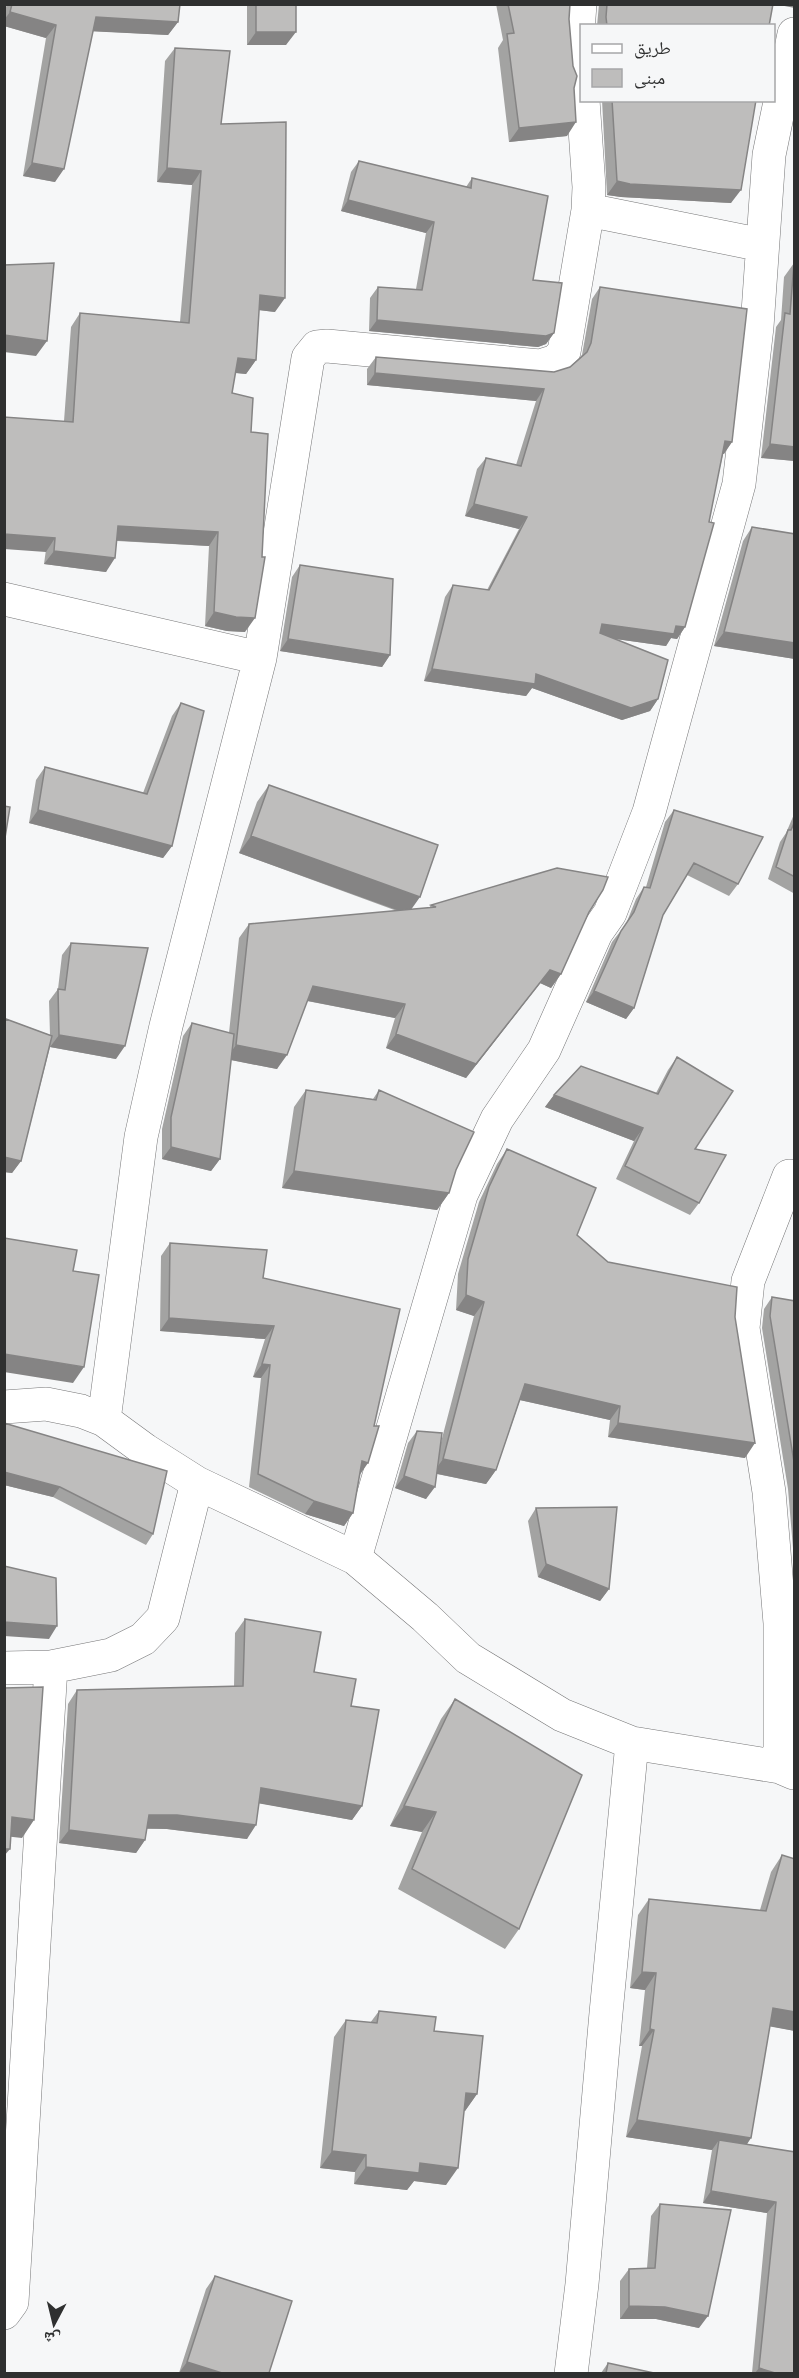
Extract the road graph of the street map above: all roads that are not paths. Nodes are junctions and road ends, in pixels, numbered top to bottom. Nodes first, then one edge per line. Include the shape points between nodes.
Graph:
1 (580, 4) edge
2 (795, 34) edge
3 (580, 54) edge
4 (583, 102) edge
5 (588, 210) junction
6 (762, 245) junction
7 (4, 598) edge
8 (260, 658) junction
9 (789, 1176) dead end
10 (4, 1407) edge
11 (104, 1420) junction
12 (197, 1483) junction
13 (355, 1558) junction
14 (787, 1622) edge
15 (51, 1667) junction
16 (4, 1668) edge
17 (632, 1743) junction
18 (787, 1770) edge
19 (4, 2313) edge
20 (571, 2373) edge

1 - 3 street
2 - 6 street via 769,155
4 - 5 street via 590,187
5 - 6 street
5 - 8 street via 564,352 556,361 540,366 327,346 317,348 308,358
6 - 13 street via 739,484 649,812 610,912 596,933 544,1050 497,1119 461,1195
7 - 8 street
8 - 11 street via 141,1137
9 - 14 street via 748,1281 743,1328
10 - 11 street via 46,1404
11 - 12 street
12 - 13 street
12 - 15 street via 163,1618 143,1639 111,1655
13 - 17 street via 468,1658 562,1715
14 - 18 street
15 - 16 street
15 - 19 street via 12,2302
17 - 18 street
17 - 20 street

